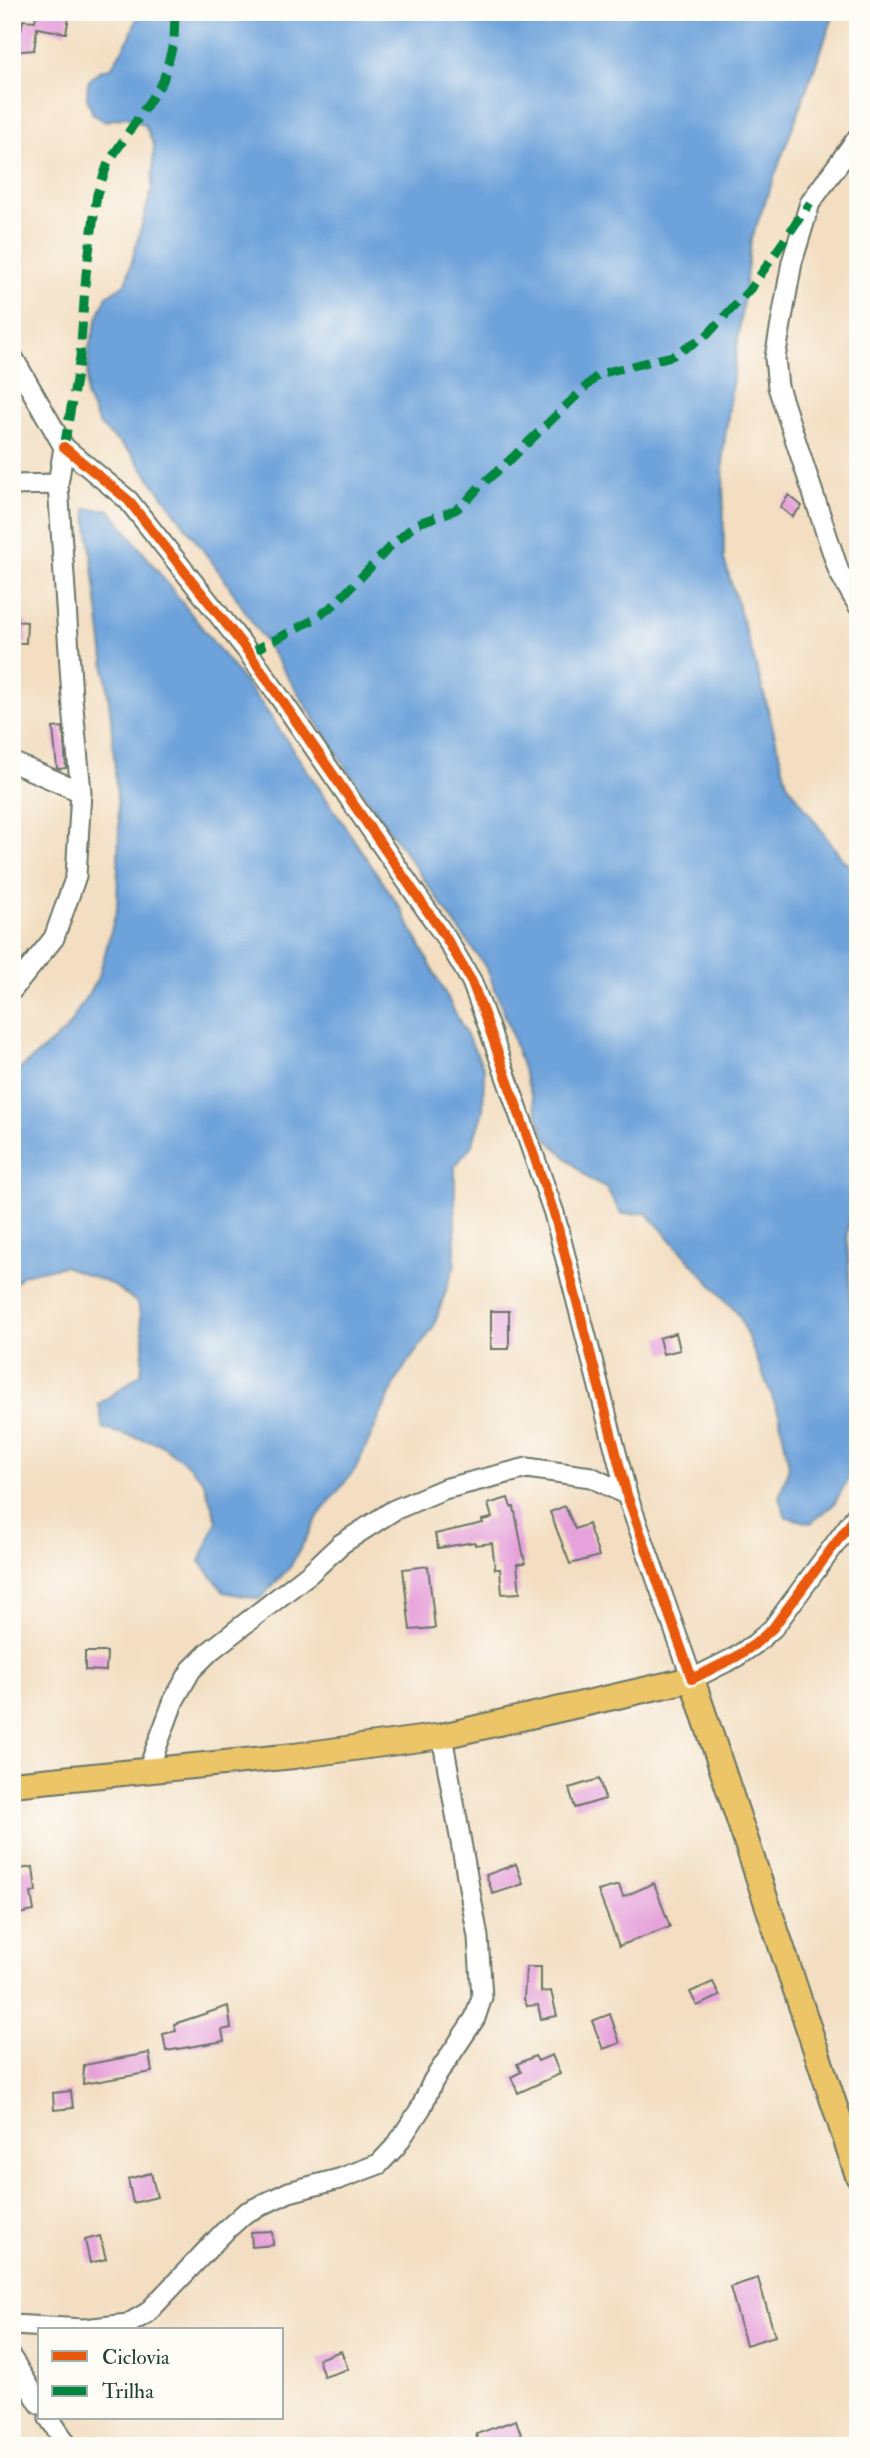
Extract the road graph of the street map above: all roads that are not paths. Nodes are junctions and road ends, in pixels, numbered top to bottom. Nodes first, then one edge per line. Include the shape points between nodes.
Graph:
1 (858, 137) edge
2 (12, 356) edge
3 (64, 447) junction
4 (58, 484) junction
5 (12, 485) edge
6 (858, 605) edge
7 (12, 762) edge
8 (81, 792) junction
9 (12, 989) edge
10 (627, 1495) junction
11 (858, 1513) edge
12 (692, 1679) junction
13 (442, 1736) junction
14 (148, 1770) junction
15 (12, 1784) edge
16 (858, 2176) edge
17 (12, 2325) edge
18 (66, 2328) edge
19 (93, 2328) edge
20 (12, 2359) edge
21 (38, 2401) edge
22 (50, 2420) edge
23 (68, 2446) edge

1 - 6 street via 810,203 792,262 775,358 778,387 839,572
2 - 3 street
3 - 4 street
3 - 10 street via 128,500 250,653 472,982 554,1213
4 - 5 street
4 - 8 street
7 - 8 street
8 - 9 street via 76,876 54,937
10 - 12 street
10 - 14 street via 591,1477 527,1468 444,1489 394,1510 341,1544 191,1670 174,1700
11 - 12 street via 773,1628 736,1657
12 - 13 main road
12 - 16 main road
13 - 14 main road
13 - 19 street via 478,1937 482,1997 475,2018 433,2081 421,2108 379,2164 289,2192 245,2213 147,2313 128,2324
14 - 15 main road
17 - 18 street
20 - 21 street
22 - 23 street

